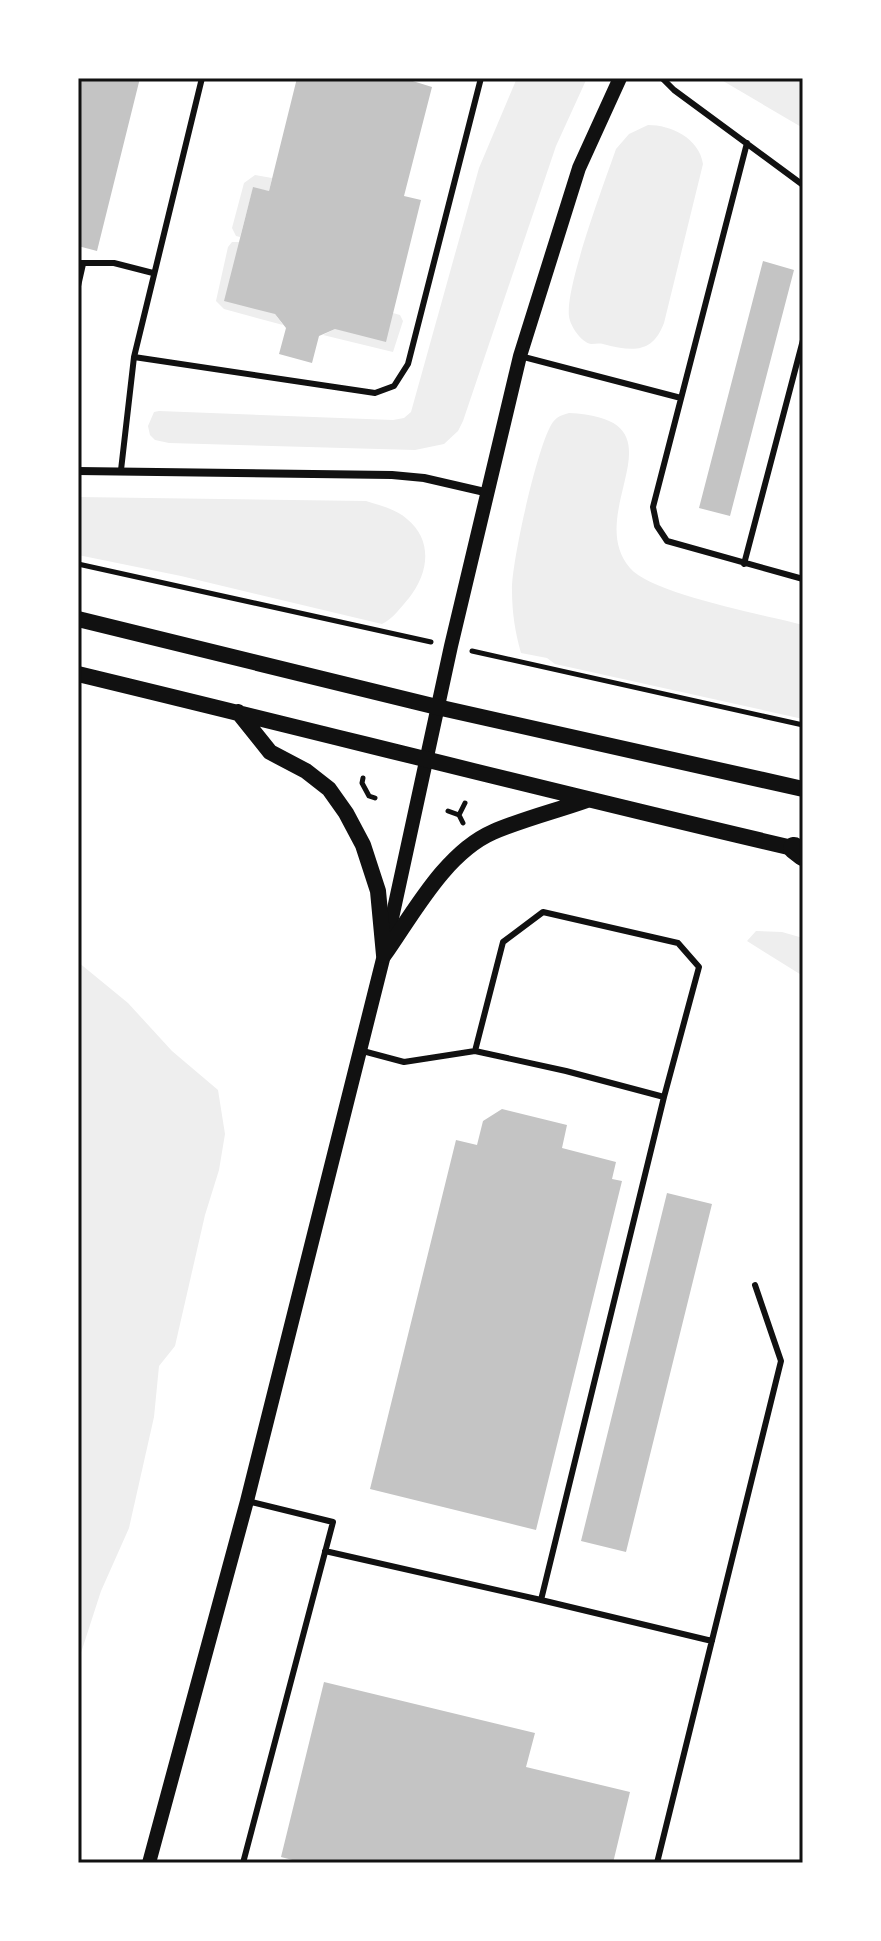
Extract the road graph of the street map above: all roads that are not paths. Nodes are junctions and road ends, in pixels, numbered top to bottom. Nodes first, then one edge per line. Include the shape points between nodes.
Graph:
1 (202, 78) edge
2 (481, 78) edge
3 (620, 78) edge
4 (662, 78) edge
5 (747, 143) junction
6 (803, 185) edge
7 (81, 263) edge
8 (153, 273) junction
9 (78, 286) edge
10 (803, 340) edge
11 (520, 356) junction
12 (134, 357) junction
13 (681, 398) junction
14 (121, 470) junction
15 (78, 471) edge
16 (489, 493) junction
17 (744, 564) junction
18 (803, 579) edge
19 (78, 619) edge
20 (78, 674) edge
21 (437, 707) junction
22 (238, 712) junction
23 (426, 757) junction
24 (803, 789) edge
25 (587, 800) junction
26 (800, 851) edge
27 (384, 955) junction
28 (359, 1050) junction
29 (475, 1051) junction
30 (664, 1097) junction
31 (755, 1285) dead end
32 (247, 1501) junction
33 (325, 1551) junction
34 (541, 1600) junction
35 (712, 1641) junction
36 (149, 1863) edge
37 (243, 1863) edge
38 (657, 1863) edge

1 - 8 lane
2 - 12 lane via 408,364 394,386 375,393
3 - 11 street via 579,168
4 - 5 lane
5 - 6 lane
5 - 13 lane
7 - 8 lane via 114,263
7 - 9 lane
8 - 12 lane
10 - 17 lane
11 - 13 lane
11 - 16 street
12 - 14 lane
13 - 17 lane via 653,507 657,526 667,541
14 - 15 street
14 - 16 street via 392,475
16 - 21 street
17 - 18 lane
19 - 21 main road
20 - 22 main road
21 - 23 street
21 - 24 main road
22 - 23 main road
22 - 27 main road via 270,752 329,789 346,813 378,891
23 - 25 main road
23 - 27 street
25 - 26 main road
25 - 27 main road via 491,832 463,852 442,872
27 - 28 street
28 - 29 lane via 404,1062
28 - 32 street
29 - 30 lane
29 - 30 lane via 503,942 543,912 678,943 699,967
30 - 34 lane
31 - 35 lane via 781,1361
32 - 33 lane via 333,1522
32 - 36 street
33 - 34 lane
33 - 37 lane
34 - 35 lane
35 - 38 lane

